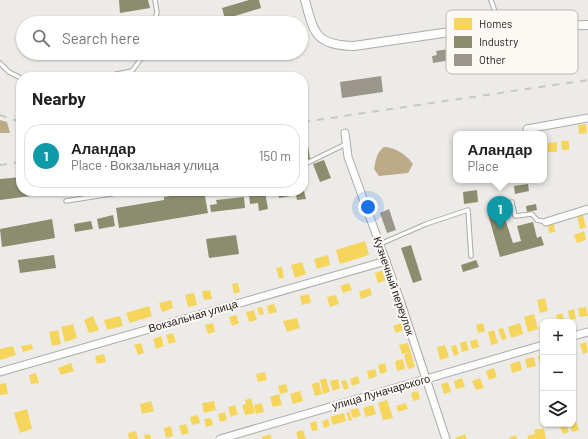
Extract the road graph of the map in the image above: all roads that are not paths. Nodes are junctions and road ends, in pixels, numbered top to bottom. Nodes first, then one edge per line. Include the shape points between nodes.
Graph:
1 (155, 0) edge
2 (305, 0) edge
3 (491, 0) edge
4 (494, 10) edge
5 (156, 16) edge
6 (578, 25) edge
7 (588, 25) edge
8 (446, 33) edge
9 (141, 60) edge
10 (0, 63) edge
11 (127, 72) edge
12 (16, 76) edge
13 (588, 118) edge
14 (527, 130) dead end
15 (345, 133) dead end
16 (347, 144) junction
17 (308, 163) edge
18 (98, 196) edge
19 (66, 201) dead end
20 (512, 202) dead end
21 (588, 209) edge
22 (546, 222) joint
23 (380, 244) junction
24 (471, 256) dead end
25 (386, 261) junction
26 (588, 332) edge
27 (576, 335) edge
28 (540, 346) edge
29 (0, 372) edge
30 (425, 379) junction
31 (220, 439) edge
32 (446, 439) edge

1 - 5 lane
2 - 8 street via 313,29 322,40 336,46 354,46
3 - 4 lane
6 - 7 street
9 - 11 lane via 132,71
10 - 12 lane
13 - 14 street
15 - 16 street, Кузнечный переулок
16 - 17 lane
16 - 23 street, Кузнечный переулок via 348,157
18 - 19 lane
20 - 22 lane via 515,216 532,214 537,220
21 - 22 street
23 - 24 lane via 426,224 468,210
23 - 25 street, Кузнечный переулок
25 - 29 street, Вокзальная улица
25 - 30 street, Кузнечный переулок
26 - 27 street
28 - 30 street, улица Луначарского
30 - 31 street, улица Луначарского
30 - 32 street, Кузнечный переулок

